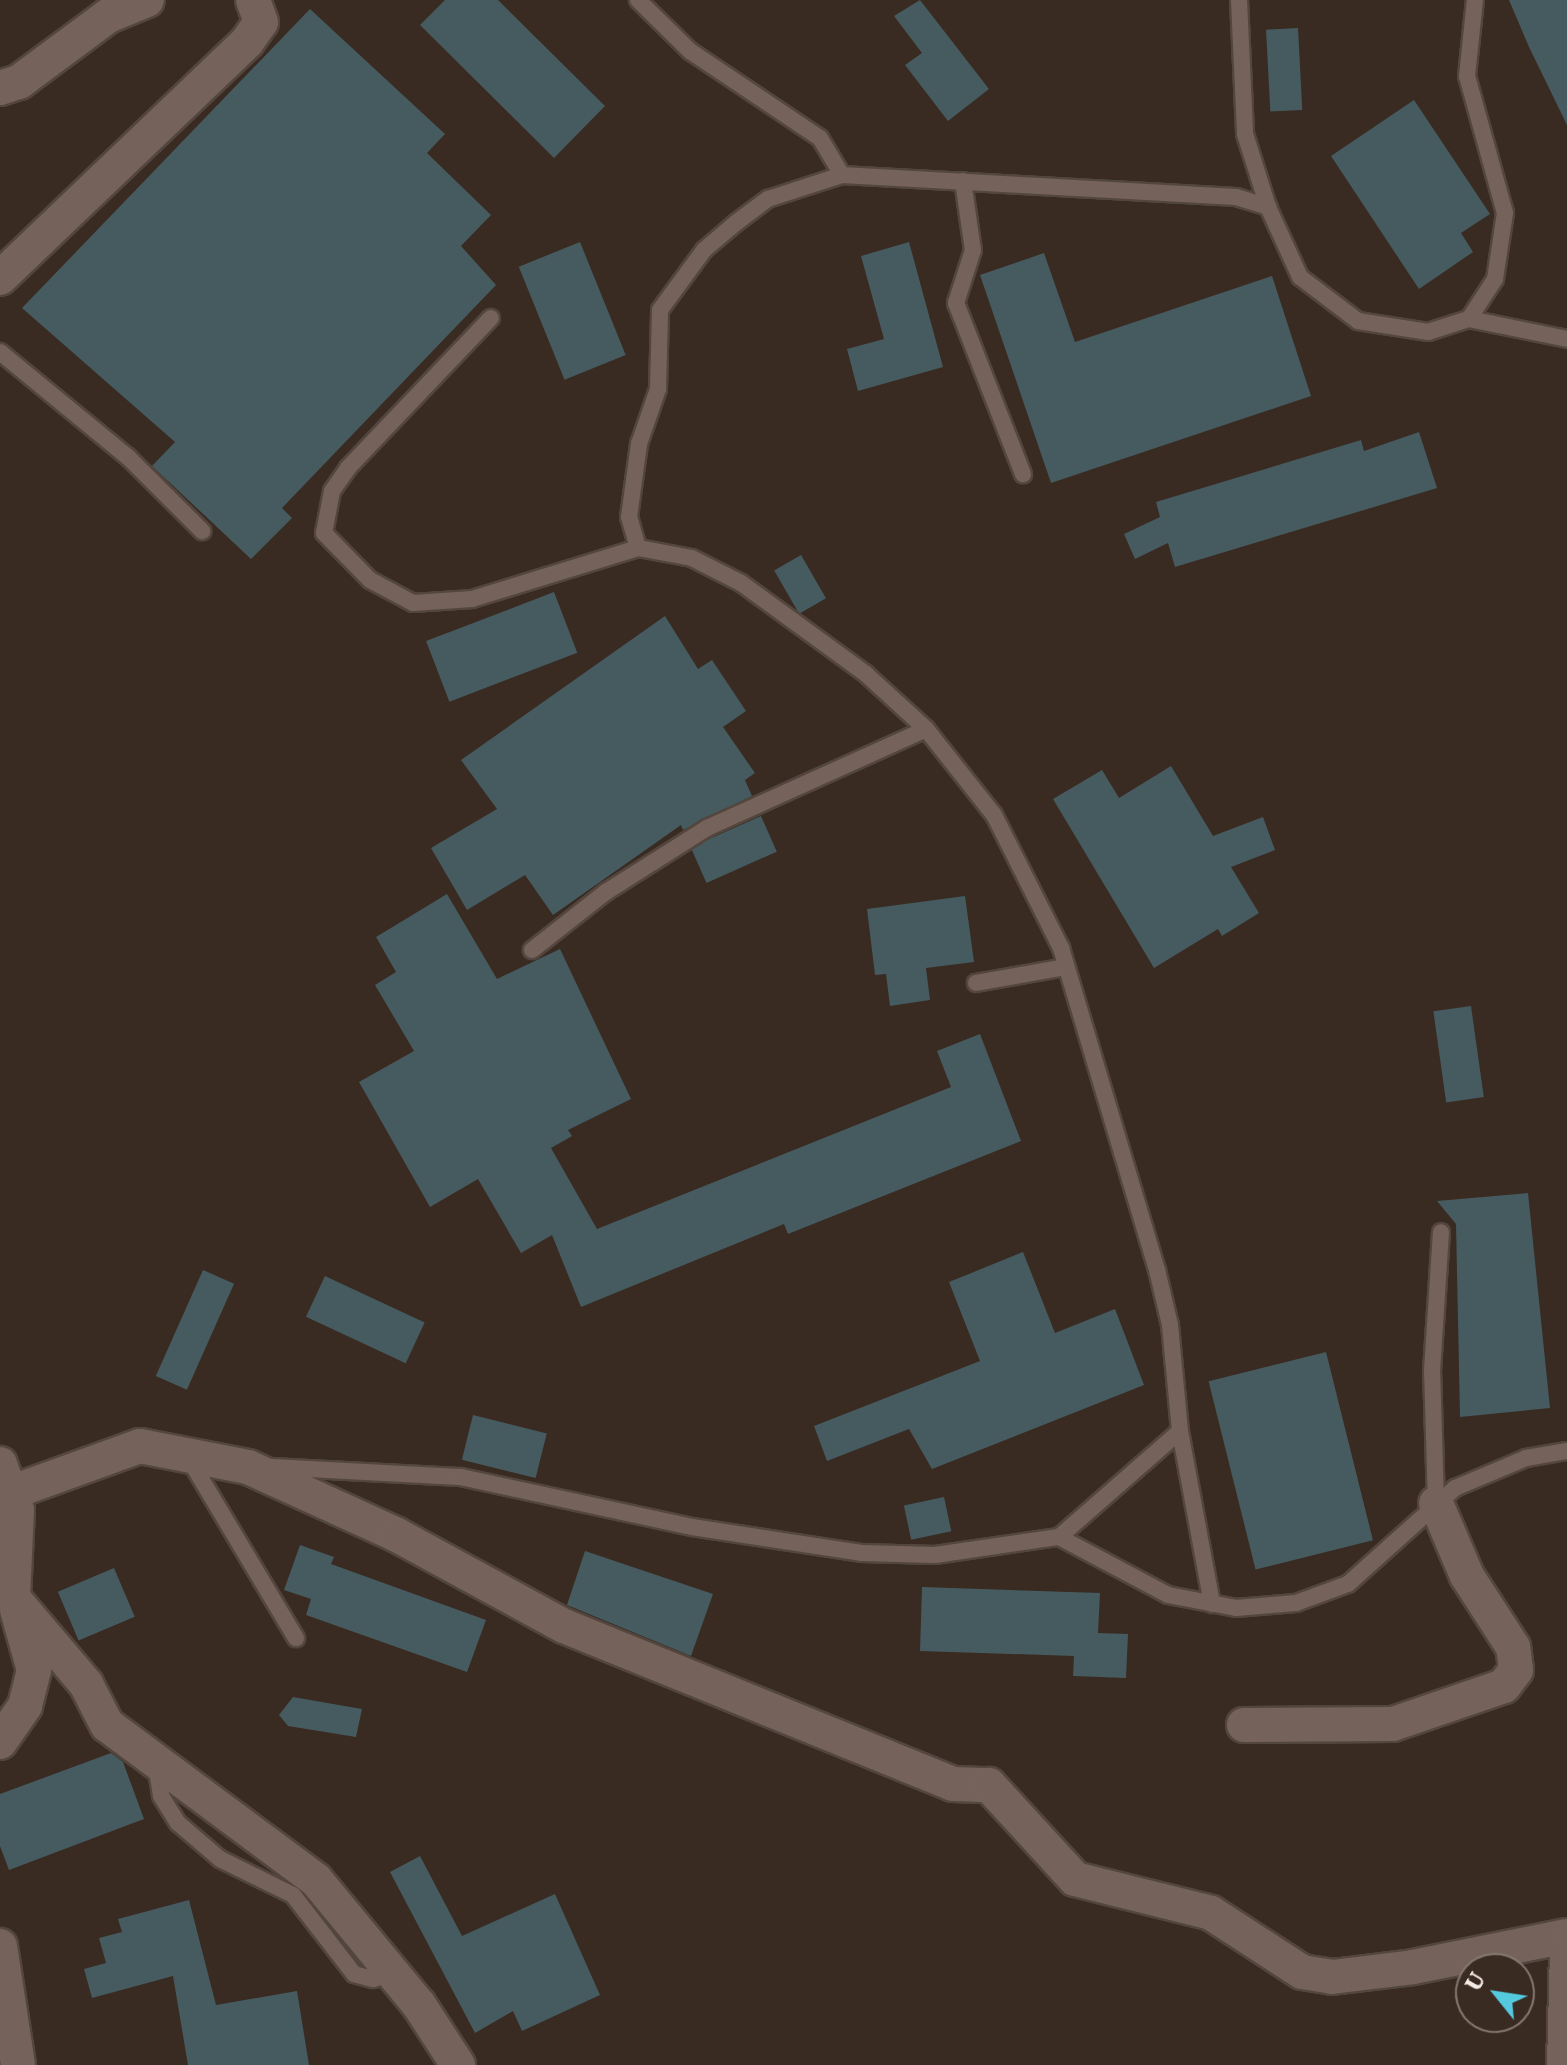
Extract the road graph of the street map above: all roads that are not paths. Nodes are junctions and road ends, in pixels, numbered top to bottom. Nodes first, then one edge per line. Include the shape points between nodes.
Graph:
1 (147, 0) edge
2 (253, 0) edge
3 (638, 0) edge
4 (1239, 0) edge
5 (1475, 0) edge
6 (0, 88) edge
7 (842, 175) junction
8 (963, 181) junction
9 (1268, 207) junction
10 (0, 278) edge
11 (491, 318) dead end
12 (1469, 319) junction
13 (1567, 339) edge
14 (0, 352) edge
15 (1023, 474) dead end
16 (202, 531) dead end
17 (638, 548) junction
18 (926, 729) junction
19 (532, 950) dead end
20 (1066, 967) junction
21 (976, 983) dead end
22 (1441, 1232) dead end
23 (1180, 1431) junction
24 (1567, 1451) edge
25 (186, 1455) junction
26 (248, 1467) junction
27 (5, 1478) edge
28 (1436, 1503) junction
29 (1059, 1537) junction
30 (13, 1598) junction
31 (1212, 1604) junction
32 (296, 1638) dead end
33 (1244, 1725) dead end
34 (0, 1742) edge
35 (1567, 1936) edge
36 (0, 1946) edge
37 (1567, 1947) edge
38 (1565, 2053) edge
39 (18, 2065) edge
40 (458, 2065) edge

1 - 6 street via 97,23 19,82
2 - 10 street via 261,22 247,42
3 - 7 lane via 702,60 820,138
4 - 9 lane via 1245,134
5 - 12 lane via 1467,76 1505,213 1495,279
7 - 8 lane
7 - 17 lane via 768,199 704,250 660,310 658,389 639,444 629,517
8 - 9 lane via 1109,193 1208,193
8 - 15 lane via 973,250 956,303
9 - 12 lane via 1300,277 1358,321 1428,332
11 - 17 lane via 348,468 323,517 330,543 370,580 413,603 472,599
12 - 13 lane
14 - 16 lane via 128,457
17 - 18 lane via 692,558 741,583 866,674
18 - 19 lane via 707,828 606,892
18 - 20 lane via 994,815 1029,875
20 - 21 lane
20 - 23 lane via 1157,1270 1170,1325
22 - 28 lane via 1432,1371
23 - 29 lane
23 - 31 lane
24 - 28 lane via 1491,1471
25 - 26 street
25 - 27 street via 140,1446
25 - 32 lane
26 - 29 lane via 461,1477 692,1527 893,1557
26 - 35 street via 397,1535 564,1626 953,1784 989,1785 1075,1879 1211,1913 1302,1972 1332,1977 1413,1967
27 - 30 street via 17,1510
28 - 31 lane via 1371,1565 1325,1595 1267,1607
28 - 33 street via 1467,1576 1513,1647 1516,1670 1504,1686 1393,1724
29 - 31 lane via 1141,1586
30 - 34 street via 34,1670 25,1706
30 - 40 street via 86,1684 107,1725 316,1880
36 - 39 street
37 - 38 street

